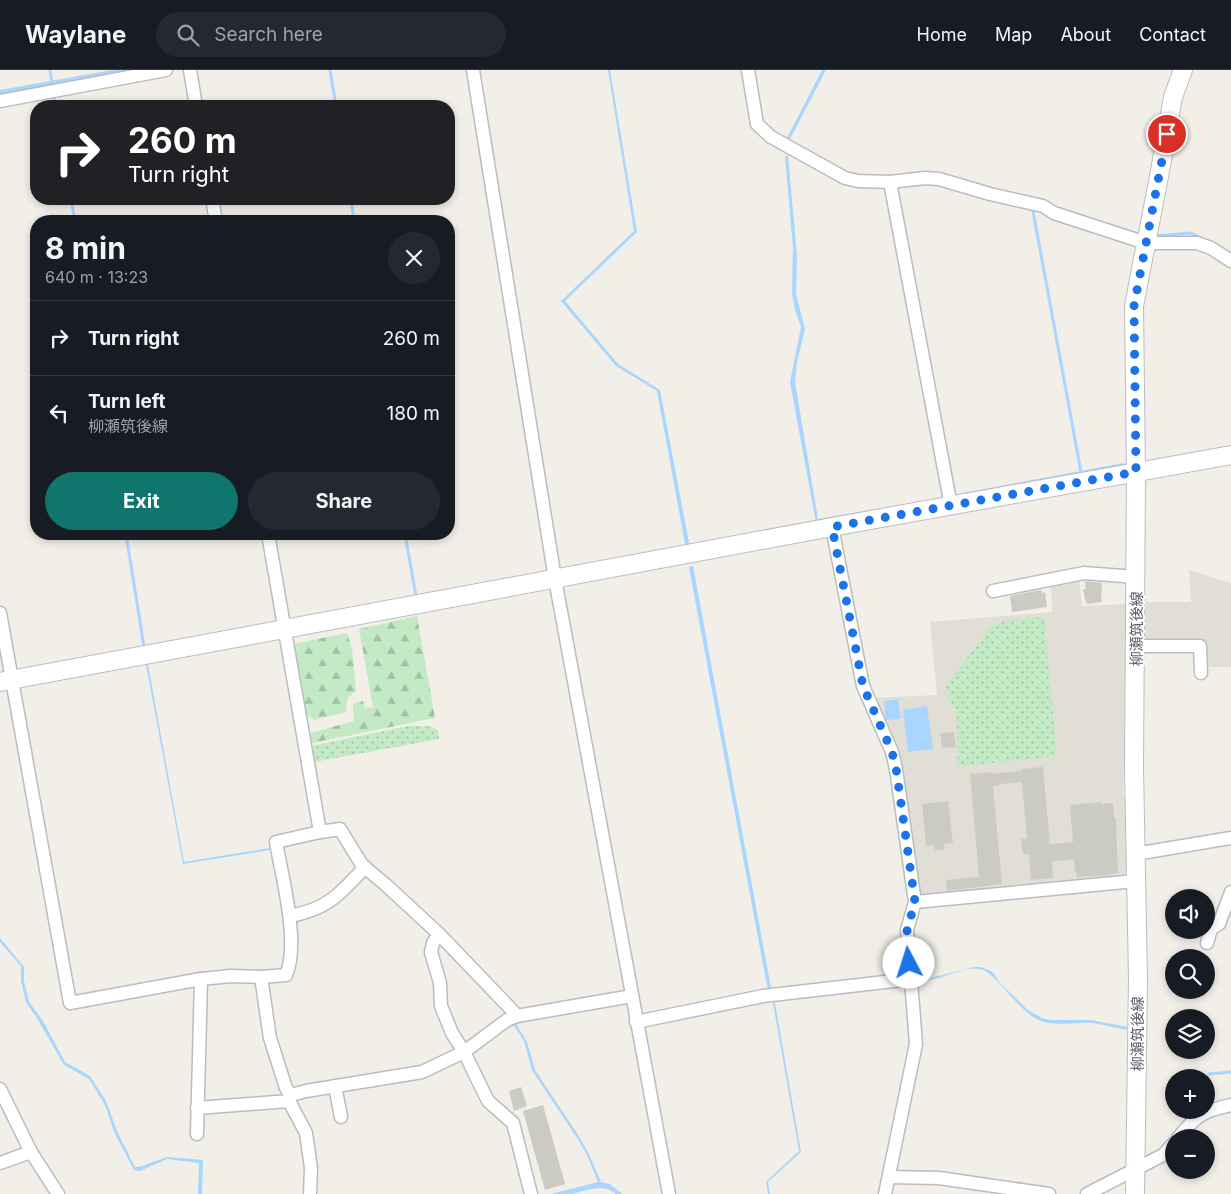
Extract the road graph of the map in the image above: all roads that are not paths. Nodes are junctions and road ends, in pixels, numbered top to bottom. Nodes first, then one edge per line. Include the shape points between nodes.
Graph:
1 (166, 70) edge
2 (190, 70) edge
3 (472, 70) edge
4 (748, 70) edge
5 (1183, 70) edge
6 (195, 100) edge
7 (0, 101) edge
8 (890, 182) junction
9 (1146, 243) junction
10 (1231, 261) edge
11 (1231, 455) edge
12 (1136, 472) junction
13 (951, 506) junction
14 (832, 527) junction
15 (269, 540) edge
16 (1136, 577) junction
17 (555, 578) junction
18 (993, 591) dead end
19 (0, 613) edge
20 (284, 630) junction
21 (1135, 646) junction
22 (1201, 673) dead end
23 (6, 681) edge
24 (320, 832) junction
25 (1231, 838) edge
26 (1135, 854) junction
27 (365, 867) junction
28 (1135, 881) junction
29 (1231, 892) edge
30 (915, 902) junction
31 (290, 916) junction
32 (439, 934) junction
33 (1207, 943) dead end
34 (261, 978) junction
35 (201, 979) junction
36 (911, 979) junction
37 (632, 996) junction
38 (517, 1016) junction
39 (636, 1022) junction
40 (464, 1052) junction
41 (336, 1086) junction
42 (0, 1089) edge
43 (290, 1098) junction
44 (1231, 1105) edge
45 (197, 1108) junction
46 (341, 1117) dead end
47 (1186, 1129) edge
48 (197, 1134) dead end
49 (31, 1152) junction
50 (1165, 1153) edge
51 (0, 1164) edge
52 (1136, 1170) junction
53 (889, 1177) junction
54 (58, 1194) edge
55 (310, 1194) edge
56 (531, 1194) edge
57 (669, 1194) edge
58 (885, 1194) edge
59 (1049, 1194) edge
60 (1086, 1194) edge
61 (1136, 1194) edge

1 - 7 street
2 - 6 street
3 - 17 street
4 - 8 street via 758,124 770,137 845,178 858,182
5 - 9 street, 柳瀬筑後線 via 1173,97
8 - 9 street via 939,179 1043,206 1054,214
8 - 13 street
9 - 10 street via 1197,243
9 - 12 street, 柳瀬筑後線 via 1134,306
11 - 12 street
12 - 13 street
12 - 16 street, 柳瀬筑後線
13 - 14 street
14 - 17 street
14 - 30 street via 863,686 896,768
15 - 20 street
16 - 18 street via 1084,573
16 - 21 street, 柳瀬筑後線
17 - 20 street
17 - 37 street
19 - 23 street
20 - 23 street
20 - 24 street
21 - 22 street via 1200,646
21 - 26 street, 柳瀬筑後線
23 - 35 street via 70,1004
24 - 27 street via 340,829
24 - 31 street via 276,842
25 - 26 street
26 - 28 street, 柳瀬筑後線
27 - 31 street via 339,895 318,909
27 - 32 street
28 - 30 street
28 - 52 street, 柳瀬筑後線 via 1138,980
29 - 33 street via 1219,924 1211,929
30 - 36 street via 907,930
31 - 34 street via 290,965 286,975
32 - 38 street
32 - 40 street via 431,952 440,983 440,1006
34 - 35 street
34 - 43 street via 270,1038
35 - 45 street
36 - 39 street via 763,996
36 - 53 street via 916,1044
37 - 38 street
37 - 39 street
38 - 40 street
39 - 57 street
40 - 41 street via 422,1072
40 - 56 street via 488,1101 513,1123
41 - 43 street
41 - 46 street
42 - 49 street
43 - 45 street
43 - 55 street via 306,1133 311,1168
44 - 47 street via 1210,1110 1194,1119
45 - 48 street
49 - 51 street
49 - 54 street
50 - 52 street
52 - 60 street
52 - 61 street, 柳瀬筑後線
53 - 58 street
53 - 59 street via 939,1178

